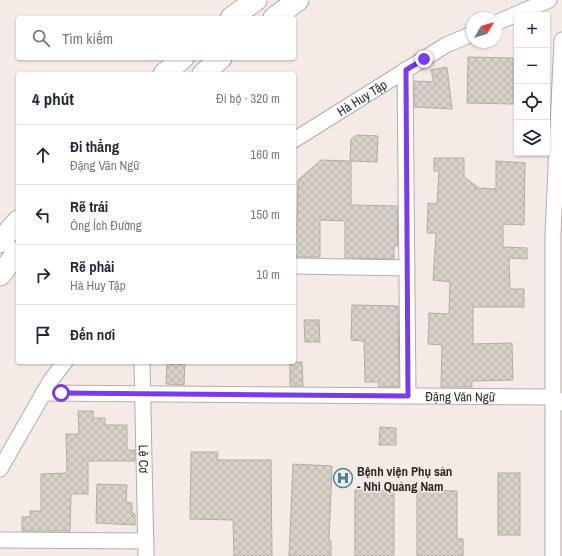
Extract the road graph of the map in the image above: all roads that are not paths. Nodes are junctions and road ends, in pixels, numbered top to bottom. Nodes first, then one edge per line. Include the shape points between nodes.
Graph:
1 (256, 0) edge
2 (298, 0) edge
3 (549, 0) edge
4 (234, 16) edge
5 (277, 16) edge
6 (502, 20) edge
7 (466, 37) edge
8 (562, 40) edge
9 (181, 60) edge
10 (220, 60) edge
11 (406, 70) junction
12 (166, 72) edge
13 (204, 72) edge
14 (296, 139) edge
15 (16, 223) edge
16 (558, 233) edge
17 (0, 242) edge
18 (16, 255) edge
19 (296, 266) edge
20 (407, 268) junction
21 (0, 275) edge
22 (64, 364) edge
23 (142, 364) edge
24 (43, 393) junction
25 (143, 394) junction
26 (408, 396) junction
27 (558, 400) edge
28 (0, 469) edge
29 (0, 540) edge
30 (146, 549) edge
31 (553, 556) edge

1 - 4 highway
2 - 5 highway
3 - 6 street
7 - 11 street, Hà Huy Tập via 446,45
8 - 16 street
9 - 12 highway
10 - 13 highway
11 - 14 street, Hà Huy Tập
11 - 20 street
15 - 17 highway
16 - 27 street
18 - 21 highway
19 - 20 street
20 - 26 street
22 - 24 street
23 - 25 street, Lê Cơ
24 - 25 street, Đặng Văn Ngữ
24 - 28 street
25 - 26 street, Đặng Văn Ngữ
25 - 30 street, Lê Cơ
26 - 27 street, Đặng Văn Ngữ
27 - 31 street
29 - 30 street

